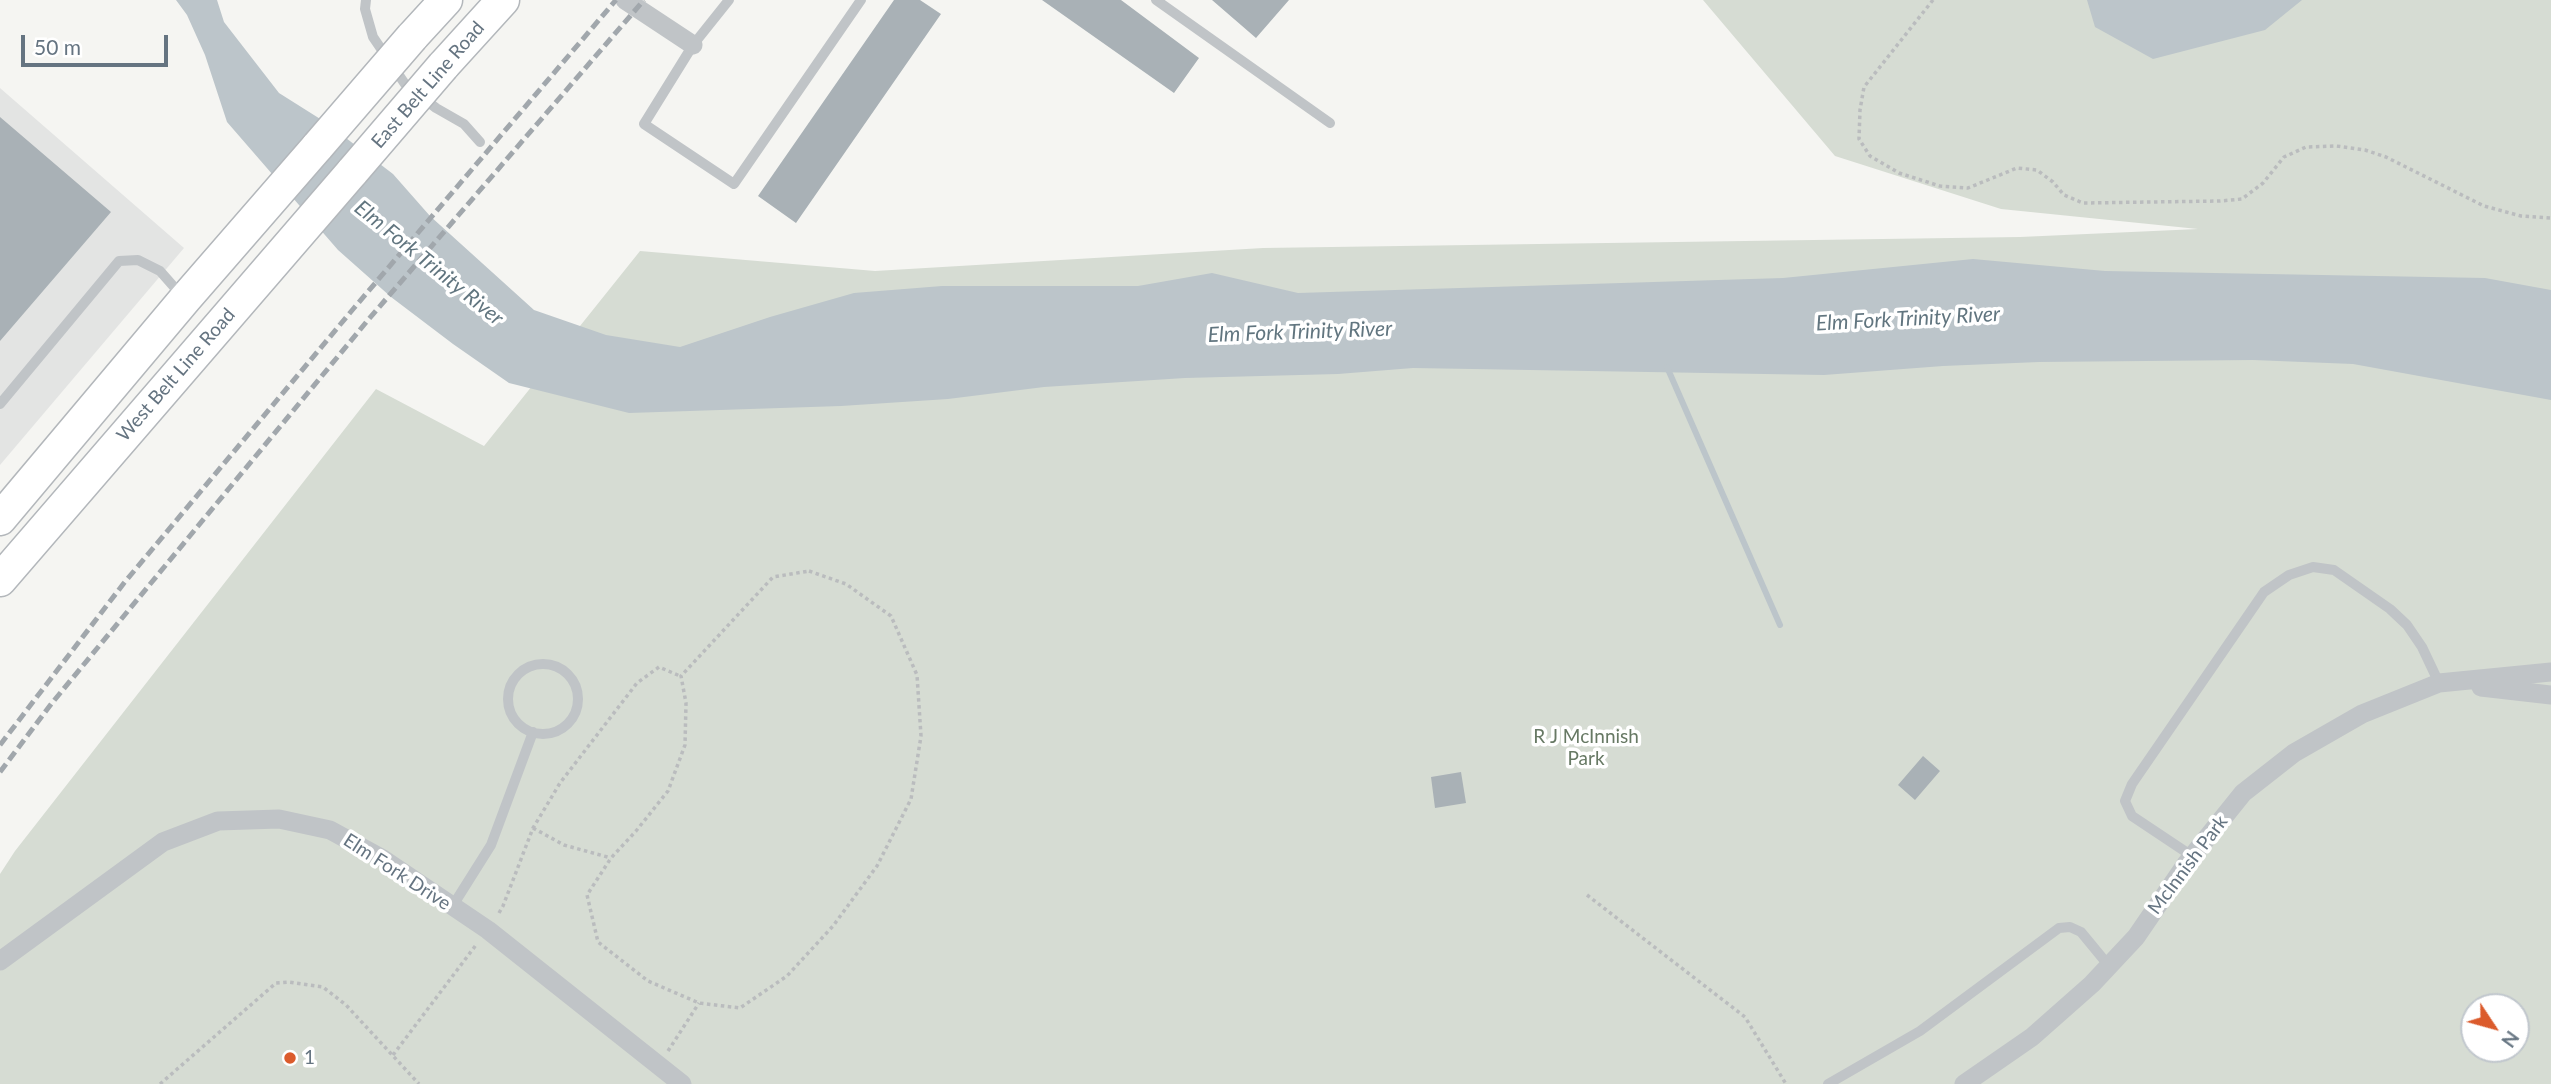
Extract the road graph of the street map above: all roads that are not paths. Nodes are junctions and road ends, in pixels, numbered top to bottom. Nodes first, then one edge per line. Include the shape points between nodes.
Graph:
1 (366, 0) edge
2 (446, 0) edge
3 (503, 0) edge
4 (625, 0) edge
5 (729, 0) edge
6 (861, 0) edge
7 (1156, 0) edge
8 (693, 45) junction
9 (1330, 123) dead end
10 (480, 142) dead end
11 (353, 171) joint
12 (185, 299) junction
13 (0, 404) edge
14 (0, 520) edge
15 (0, 580) edge
16 (2551, 672) edge
17 (2439, 683) junction
18 (2551, 695) edge
19 (533, 733) junction
20 (2192, 856) junction
21 (452, 907) junction
22 (0, 961) edge
23 (2109, 966) junction
24 (685, 1084) edge
25 (1828, 1084) edge
26 (1964, 1084) edge

1 - 10 lane via 373,37 405,84 464,124
2 - 12 main road, bridge
3 - 11 main road, East Belt Line Road, bridge
4 - 8 street
5 - 8 lane
6 - 8 lane via 734,184 644,124
7 - 9 lane
11 - 15 main road, West Belt Line Road
12 - 13 lane via 160,271 138,260 119,261
12 - 14 main road
16 - 17 street, McInnish Park
17 - 18 street, McInnish Park
17 - 20 street, McInnish Park via 2362,715 2294,753 2243,793
17 - 20 lane via 2422,647 2390,609 2334,570 2313,567 2288,575 2264,592 2132,784 2125,801 2132,816
19 - 19 lane via 562,729 577,710 576,686 552,666 531,666 509,690 511,713
19 - 21 lane via 500,827
20 - 23 street, McInnish Park via 2136,937
21 - 22 street, Elm Fork Drive via 383,859 330,830 279,819 218,821 163,842
21 - 24 street, Elm Fork Drive
23 - 25 lane via 2081,932 2059,928 1920,1031
23 - 26 street, McInnish Park via 2032,1037

